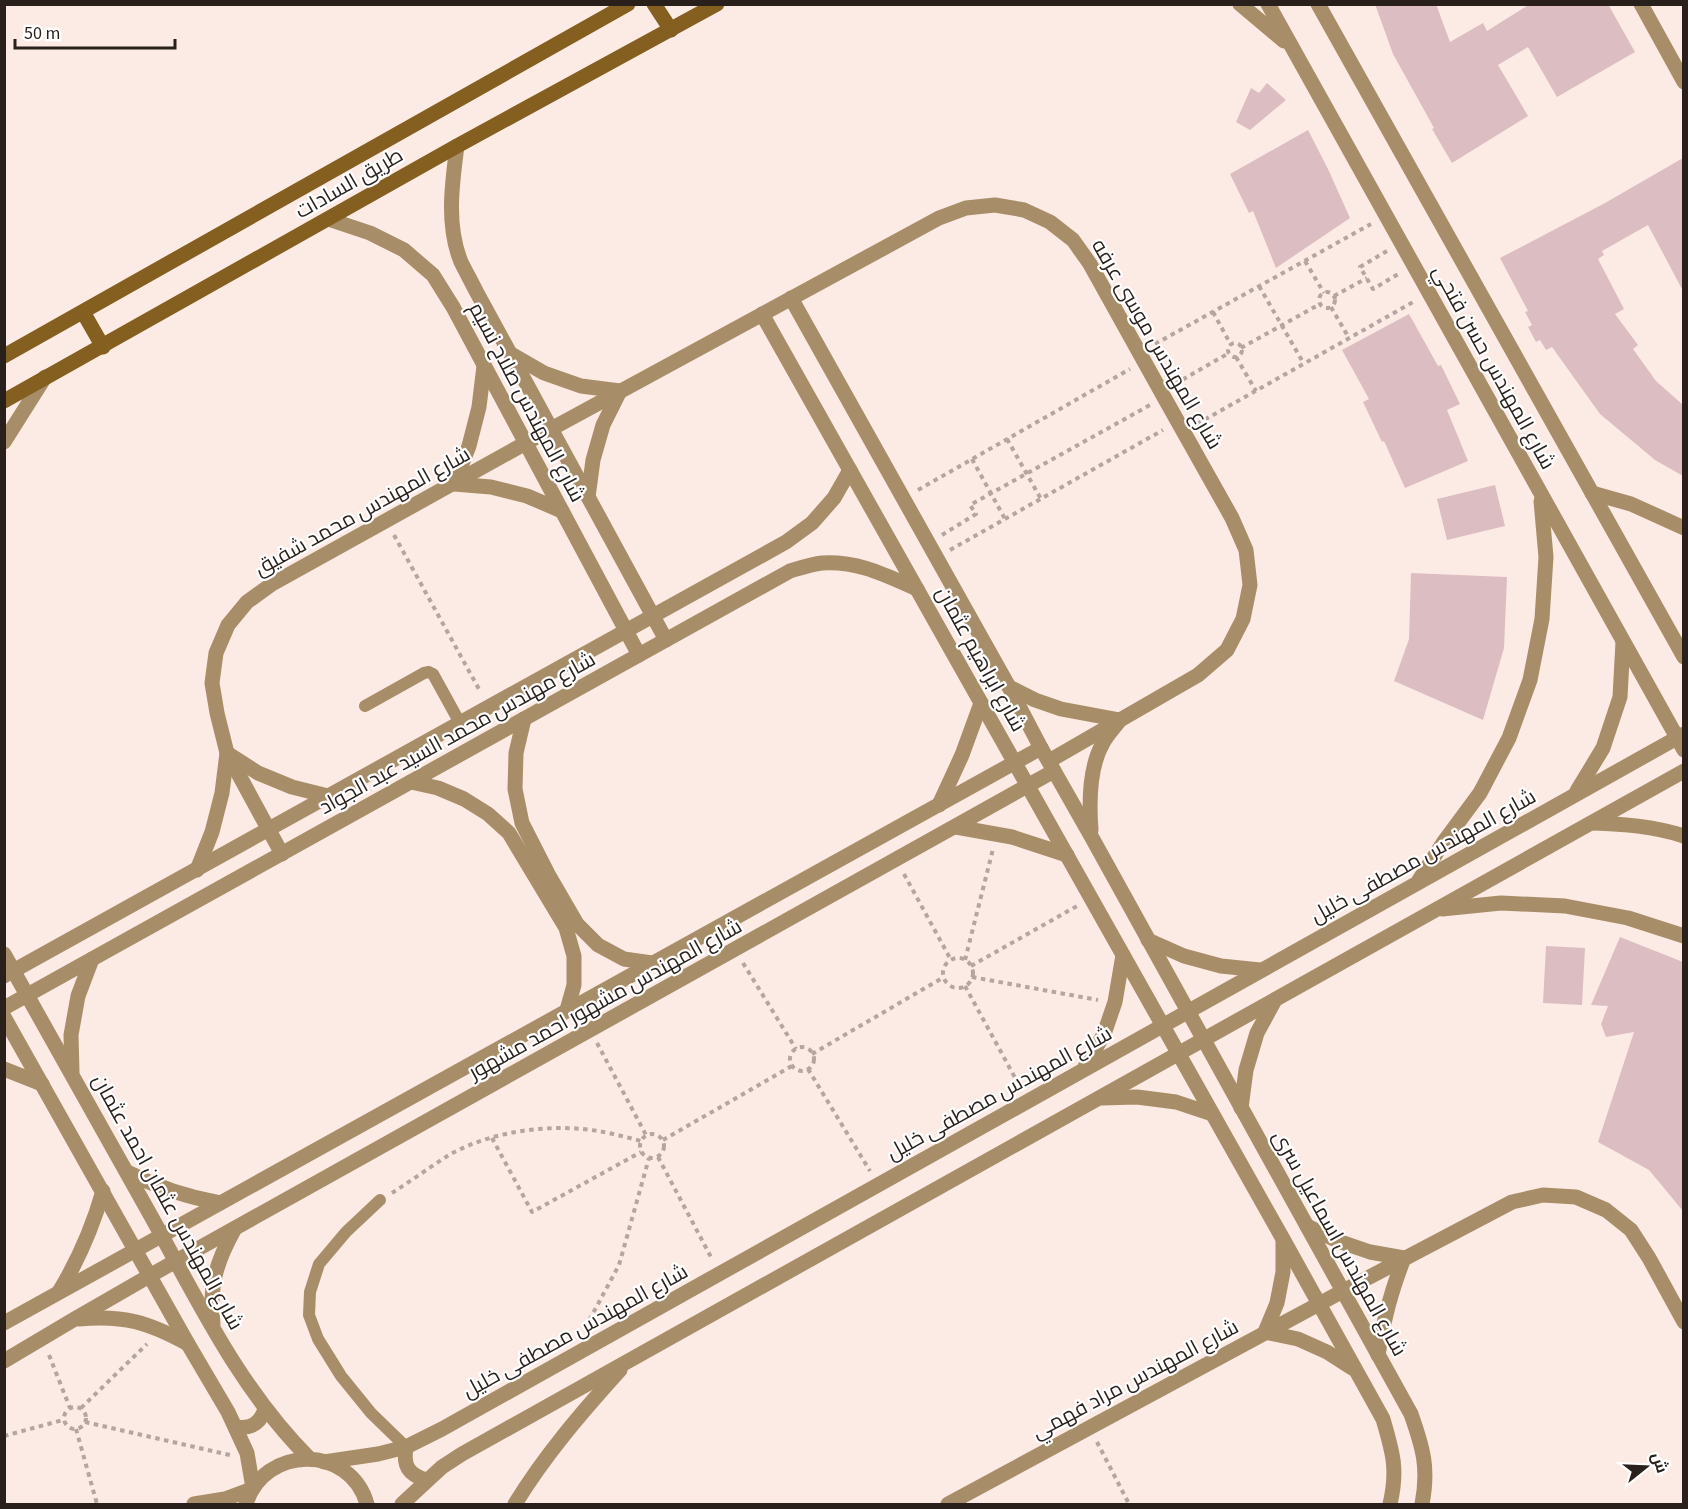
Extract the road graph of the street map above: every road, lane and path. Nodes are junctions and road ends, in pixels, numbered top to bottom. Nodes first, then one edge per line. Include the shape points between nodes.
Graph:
1 (628, 4) edge
2 (654, 4) edge
3 (717, 4) edge
4 (1240, 4) edge
5 (1268, 4) edge
6 (1318, 4) edge
7 (1326, 4) edge
8 (1641, 4) edge
9 (1329, 24) junction
10 (671, 30) junction
11 (1291, 46) junction
12 (1683, 82) edge
13 (457, 146) junction
14 (1385, 216) junction
15 (328, 219) junction
16 (1400, 243) junction
17 (1305, 261) junction
18 (1413, 265) junction
19 (1367, 279) junction
20 (1259, 286) junction
21 (1324, 293) junction
22 (1428, 294) junction
23 (1334, 296) junction
24 (791, 298) junction
25 (1320, 304) junction
26 (1331, 307) junction
27 (83, 312) junction
28 (1213, 312) junction
29 (762, 314) junction
30 (1281, 325) junction
31 (1349, 338) junction
32 (1231, 345) junction
33 (103, 347) junction
34 (1241, 348) junction
35 (510, 353) junction
36 (1229, 353) junction
37 (4, 356) edge
38 (1142, 357) junction
39 (1236, 357) junction
40 (1304, 364) junction
41 (484, 366) junction
42 (45, 377) junction
43 (620, 391) junction
44 (1256, 391) junction
45 (1163, 394) junction
46 (4, 401) edge
47 (1181, 427) junction
48 (551, 429) junction
49 (1007, 440) junction
50 (4, 442) edge
51 (525, 443) junction
52 (972, 459) junction
53 (850, 470) junction
54 (1026, 474) junction
55 (454, 484) junction
56 (1592, 493) junction
57 (991, 494) junction
58 (1540, 495) junction
59 (588, 497) junction
60 (903, 499) junction
61 (1041, 499) junction
62 (562, 511) junction
63 (1005, 519) junction
64 (386, 521) junction
65 (1683, 528) edge
66 (928, 543) junction
67 (936, 558) junction
68 (917, 589) junction
69 (653, 616) junction
70 (1662, 619) junction
71 (1683, 630) edge
72 (627, 631) junction
73 (666, 640) junction
74 (1623, 642) junction
75 (639, 655) junction
76 (1683, 657) edge
77 (1009, 687) junction
78 (981, 703) junction
79 (365, 706) dead end
80 (489, 707) junction
81 (524, 719) junction
82 (1120, 720) junction
83 (460, 723) junction
84 (1681, 740) edge
85 (227, 753) junction
86 (1048, 760) junction
87 (1015, 763) junction
88 (1683, 771) edge
89 (411, 782) junction
90 (1027, 786) junction
91 (1575, 794) junction
92 (328, 796) junction
93 (938, 806) junction
94 (1592, 823) junction
95 (956, 827) junction
96 (268, 830) junction
97 (997, 834) junction
98 (1091, 836) junction
99 (1683, 836) edge
100 (282, 854) junction
101 (1067, 855) junction
102 (897, 860) junction
103 (197, 870) junction
104 (543, 878) junction
105 (1417, 883) junction
106 (1091, 899) junction
107 (1436, 910) junction
108 (1683, 936) edge
109 (1148, 940) junction
110 (735, 950) junction
111 (4, 954) edge
112 (1123, 955) junction
113 (92, 959) junction
114 (951, 960) junction
115 (965, 960) junction
116 (652, 963) junction
117 (971, 966) junction
118 (1260, 970) junction
119 (9, 974) edge
120 (944, 977) junction
121 (972, 977) junction
122 (965, 986) junction
123 (27, 995) junction
124 (1276, 999) junction
125 (1115, 1002) junction
126 (4, 1008) edge
127 (567, 1010) junction
128 (1187, 1011) junction
129 (4, 1017) edge
130 (1163, 1025) junction
131 (590, 1031) junction
132 (1203, 1039) junction
133 (796, 1049) junction
134 (1178, 1053) junction
135 (812, 1054) junction
136 (792, 1066) junction
137 (4, 1069) edge
138 (808, 1069) junction
139 (1083, 1070) junction
140 (72, 1075) junction
141 (42, 1084) junction
142 (1098, 1098) junction
143 (1028, 1101) junction
144 (1241, 1108) junction
145 (1212, 1114) junction
146 (646, 1135) junction
147 (492, 1138) junction
148 (663, 1140) junction
149 (641, 1141) junction
150 (641, 1152) junction
151 (658, 1157) junction
152 (649, 1158) junction
153 (127, 1172) junction
154 (878, 1184) junction
155 (103, 1191) junction
156 (381, 1200) joint
157 (220, 1203) junction
158 (1307, 1226) junction
159 (234, 1230) junction
160 (162, 1236) junction
161 (1283, 1239) junction
162 (137, 1250) junction
163 (1404, 1258) junction
164 (176, 1261) junction
165 (720, 1273) junction
166 (151, 1275) junction
167 (1342, 1291) junction
168 (58, 1293) junction
169 (1319, 1304) junction
170 (73, 1320) junction
171 (4, 1323) edge
172 (1683, 1323) edge
173 (162, 1329) junction
174 (584, 1329) dead end
175 (214, 1330) junction
176 (1265, 1332) junction
177 (42, 1339) junction
178 (188, 1344) junction
179 (1378, 1354) junction
180 (629, 1360) junction
181 (4, 1361) edge
182 (1355, 1369) junction
183 (70, 1408) junction
184 (81, 1408) junction
185 (265, 1409) junction
186 (63, 1420) junction
187 (85, 1422) junction
188 (236, 1427) junction
189 (1089, 1428) junction
190 (76, 1429) junction
191 (4, 1436) edge
192 (406, 1447) junction
193 (248, 1460) junction
194 (317, 1460) junction
195 (426, 1480) junction
196 (253, 1489) junction
197 (97, 1504) edge
198 (194, 1504) edge
199 (246, 1504) edge
200 (367, 1504) edge
201 (402, 1504) edge
202 (515, 1504) edge
203 (951, 1504) edge
204 (1130, 1504) edge
205 (1390, 1504) edge
206 (1422, 1504) edge

1 - 27 main road, طريق السادات
2 - 10 main road
3 - 10 main road, طريق السادات
4 - 11 street
5 - 11 street, شارع المهندس حسن فتحي
6 - 9 street, شارع المهندس حسن فتحي
7 - 9 street
8 - 12 street
9 - 56 street, شارع المهندس حسن فتحي
10 - 13 main road, طريق السادات
11 - 14 street, شارع المهندس حسن فتحي
13 - 15 main road, طريق السادات
13 - 35 street, شارع المهندس صلاح نسيم via 451,191 452,226 460,260
14 - 16 street, شارع المهندس حسن فتحي
14 - 17 path
15 - 33 main road, طريق السادات
15 - 41 street, شارع المهندس صلاح نسيم via 404,250 433,275
16 - 18 street, شارع المهندس حسن فتحي
16 - 19 path via 1360,267
17 - 20 path
17 - 21 path
18 - 19 path via 1373,289
18 - 22 street, شارع المهندس حسن فتحي
19 - 23 path
20 - 28 path
20 - 30 path
21 - 23 path
21 - 25 path
22 - 31 path
22 - 58 street, شارع المهندس حسن فتحي
23 - 26 path
24 - 29 street, شارع المهندس موسى عرفه
24 - 38 street, شارع المهندس موسى عرفه via 939,218 966,208 995,205 1024,210 1050,222 1073,240
24 - 60 street, شارع ابراهيم عثمان
25 - 26 path
25 - 30 path
26 - 31 path
27 - 33 main road
27 - 37 main road, طريق السادات
28 - 32 path
28 - 38 path
29 - 43 street, شارع المهندس موسى عرفه
29 - 53 street, شارع ابراهيم عثمان
30 - 34 path
30 - 40 path
31 - 40 path
32 - 34 path
32 - 36 path
33 - 42 main road, طريق السادات
34 - 39 path
35 - 43 street via 544,373 572,383
35 - 48 street, شارع المهندس صلاح نسيم
36 - 39 path
36 - 45 path
38 - 45 street, شارع المهندس موسى عرفه
38 - 49 path
39 - 44 path
40 - 44 path
41 - 51 street, شارع المهندس صلاح نسيم
41 - 55 street via 477,416
42 - 46 main road, طريق السادات
42 - 50 street
43 - 48 street, شارع المهندس موسى عرفه
43 - 59 street via 603,425
44 - 47 path
45 - 47 street, شارع المهندس موسى عرفه
45 - 54 path
47 - 61 path
47 - 82 street, شارع المهندس موسى عرفه via 1246,550 1250,585 1243,619 1227,650 1198,675
48 - 51 street, شارع المهندس محمد شفيق
48 - 59 street, شارع المهندس صلاح نسيم
49 - 52 path
49 - 54 path
51 - 55 street, شارع المهندس محمد شفيق
51 - 62 street, شارع المهندس صلاح نسيم
52 - 57 path
52 - 60 path
53 - 68 street, شارع ابراهيم عثمان
53 - 69 street, شارع مهندس محمد السيد عبد الجواد via 834,498 812,523 786,542
54 - 57 path
54 - 61 path
55 - 62 street via 491,487 527,496
55 - 64 street, شارع المهندس محمد شفيق
56 - 65 street via 1631,504
56 - 70 street, شارع المهندس حسن فتحي
57 - 63 path
57 - 66 path via 970,505 976,514
58 - 74 street, شارع المهندس حسن فتحي
58 - 105 street via 1546,557 1542,619 1530,680 1509,738 1480,793
59 - 69 street, شارع المهندس صلاح نسيم
60 - 66 street, شارع ابراهيم عثمان
61 - 63 path
62 - 72 street, شارع المهندس صلاح نسيم
63 - 67 path
64 - 80 path
64 - 85 street, شارع المهندس محمد شفيق via 272,584 247,602 228,625 216,653 212,683
66 - 67 street, شارع ابراهيم عثمان
67 - 77 street, شارع ابراهيم عثمان
68 - 73 street, شارع مهندس محمد السيد عبد الجواد via 850,563 820,563 790,571
68 - 78 street, شارع ابراهيم عثمان
69 - 72 street, شارع مهندس محمد السيد عبد الجواد
69 - 73 street, شارع المهندس صلاح نسيم
70 - 71 street
70 - 76 street, شارع المهندس حسن فتحي
72 - 75 street, شارع المهندس صلاح نسيم
72 - 80 street, شارع مهندس محمد السيد عبد الجواد
73 - 75 street, شارع مهندس محمد السيد عبد الجواد
74 - 84 street, شارع المهندس حسن فتحي
74 - 91 street via 1620,697 1603,748
75 - 81 street, شارع مهندس محمد السيد عبد الجواد
77 - 82 street via 1061,709
77 - 86 street, شارع ابراهيم عثمان
78 - 87 street, شارع ابراهيم عثمان
78 - 93 street
79 - 83 lane via 429,672
80 - 83 street, شارع مهندس محمد السيد عبد الجواد
81 - 89 street, شارع مهندس محمد السيد عبد الجواد
81 - 104 street via 516,753 515,789 522,823
82 - 86 street, شارع المهندس موسى عرفه
82 - 98 street via 1102,744 1093,773 1089,804
83 - 92 street, شارع مهندس محمد السيد عبد الجواد
84 - 91 street, شارع المهندس مصطفى خليل
85 - 92 street via 258,773
85 - 96 street, شارع المهندس محمد شفيق
85 - 103 street via 222,793
86 - 87 street, شارع المهندس مشهور احمد مشهور
86 - 90 street, شارع المهندس مشهور احمد مشهور
86 - 98 street, شارع ابراهيم عثمان
87 - 90 street, شارع ابراهيم عثمان
87 - 93 street, شارع المهندس مشهور احمد مشهور
88 - 94 street
89 - 100 street, شارع مهندس محمد السيد عبد الجواد
89 - 104 street via 464,799 488,814 509,833
90 - 95 street, شارع المهندس مشهور احمد مشهور
90 - 101 street, شارع ابراهيم عثمان
91 - 105 street, شارع المهندس مصطفى خليل
92 - 96 street, شارع مهندس محمد السيد عبد الجواد
93 - 116 street, شارع المهندس مشهور احمد مشهور
94 - 99 street via 1631,825
94 - 107 street
95 - 97 street
95 - 102 street, شارع المهندس مشهور احمد مشهور
96 - 100 street, شارع المهندس محمد شفيق
96 - 103 street, شارع مهندس محمد السيد عبد الجواد
97 - 101 street
97 - 115 path
98 - 109 street, شارع ابراهيم عثمان
100 - 113 street, شارع مهندس محمد السيد عبد الجواد
101 - 106 street, شارع ابراهيم عثمان
102 - 110 street, شارع المهندس مشهور احمد مشهور
102 - 114 path
103 - 119 street, شارع مهندس محمد السيد عبد الجواد
104 - 116 street via 598,945 624,959
104 - 127 street via 574,956 574,985
105 - 118 street, شارع المهندس مصطفى خليل
106 - 112 street, شارع ابراهيم عثمان
106 - 117 path
107 - 108 street via 1501,903 1565,906 1628,918
107 - 124 street
109 - 118 street via 1221,966
109 - 128 street, شارع ابراهيم عثمان
110 - 131 street, شارع المهندس مشهور احمد مشهور
110 - 133 path
111 - 119 street, شارع المهندس عثمان احمد عثمان
112 - 125 street
112 - 130 street, شارع ابراهيم عثمان
113 - 123 street, شارع مهندس محمد السيد عبد الجواد
113 - 140 street via 78,996 71,1035
114 - 115 path
114 - 120 path via 946,964
115 - 117 path
116 - 127 street, شارع المهندس مشهور احمد مشهور
117 - 121 path
118 - 128 street, شارع المهندس مصطفى خليل
119 - 123 street, شارع المهندس عثمان احمد عثمان
120 - 122 path via 952,986
120 - 135 path
121 - 122 path
121 - 125 path
122 - 143 path
123 - 126 street, شارع مهندس محمد السيد عبد الجواد
123 - 140 street, شارع المهندس عثمان احمد عثمان
124 - 132 street
124 - 144 street via 1257,1033 1246,1070
125 - 139 street via 1104,1034
127 - 157 street, شارع المهندس مشهور احمد مشهور
128 - 130 street, شارع المهندس مصطفى خليل
128 - 132 street, شارع المهندس اسماعيل سرى
129 - 141 street
130 - 134 street
130 - 139 street, شارع المهندس مصطفى خليل
131 - 146 path
131 - 159 street, شارع المهندس مشهور احمد مشهور
132 - 134 street
132 - 144 street, شارع المهندس اسماعيل سرى
133 - 135 path via 805,1048
133 - 136 path via 791,1054
134 - 142 street
134 - 145 street
135 - 138 path via 814,1059
136 - 138 path via 799,1071
136 - 148 path
137 - 141 street
138 - 154 path
139 - 143 street, شارع المهندس مصطفى خليل
140 - 153 street, شارع المهندس عثمان احمد عثمان
141 - 155 street
142 - 145 street via 1176,1102
142 - 180 street
143 - 154 street, شارع المهندس مصطفى خليل
144 - 158 street, شارع المهندس اسماعيل سرى
145 - 161 street
146 - 148 path
146 - 149 path
147 - 149 path via 562,1128 612,1133
147 - 150 path via 532,1212
147 - 156 path via 450,1155
148 - 151 path via 663,1153
149 - 150 path
150 - 152 path
151 - 152 path
151 - 165 path
152 - 174 path via 619,1265
153 - 157 street via 172,1192
153 - 160 street, شارع المهندس عثمان احمد عثمان
154 - 165 street, شارع المهندس مصطفى خليل
155 - 162 street
155 - 168 street via 86,1244
156 - 192 lane via 346,1232 320,1264 310,1292 309,1315 318,1339 341,1376
157 - 160 street, شارع المهندس مشهور احمد مشهور
158 - 163 street via 1370,1252
158 - 167 street, شارع المهندس اسماعيل سرى
159 - 164 street, شارع المهندس مشهور احمد مشهور
159 - 175 street via 221,1253 214,1278
160 - 162 street, شارع المهندس مشهور احمد مشهور
160 - 164 street, شارع المهندس عثمان احمد عثمان
161 - 169 street
161 - 176 street via 1283,1272 1277,1303
162 - 166 street
162 - 168 street, شارع المهندس مشهور احمد مشهور
163 - 167 street, شارع المهندس مراد فهمي
163 - 172 street, شارع المهندس مراد فهمي via 1512,1202 1543,1195 1576,1197 1606,1210 1631,1230
163 - 179 street via 1383,1322
164 - 166 street, شارع المهندس مشهور احمد مشهور
164 - 175 street, شارع المهندس عثمان احمد عثمان
165 - 192 street, شارع المهندس مصطفى خليل
166 - 170 street, شارع المهندس مشهور احمد مشهور
166 - 178 street
167 - 169 street, شارع المهندس مراد فهمي
167 - 179 street, شارع المهندس اسماعيل سرى
168 - 171 street, شارع المهندس مشهور احمد مشهور
169 - 176 street, شارع المهندس مراد فهمي
169 - 182 street
170 - 173 street via 133,1320
170 - 177 street, شارع المهندس مشهور احمد مشهور
173 - 178 street
173 - 184 path
175 - 185 street, شارع المهندس عثمان احمد عثمان
176 - 182 street via 1298,1339
176 - 189 street, شارع المهندس مراد فهمي
177 - 181 street, شارع المهندس مشهور احمد مشهور
177 - 183 path
178 - 188 street
179 - 206 street, شارع المهندس اسماعيل سرى via 1411,1414 1423,1448 1426,1484
180 - 195 street via 462,1454
180 - 202 street via 575,1420
182 - 205 street via 1383,1419 1393,1450 1395,1483
183 - 184 path
183 - 186 path
184 - 187 path
185 - 188 street via 258,1423
185 - 194 street, شارع المهندس عثمان احمد عثمان via 289,1438
186 - 190 path
186 - 191 path
187 - 190 path
187 - 193 path
188 - 193 street
189 - 203 street, شارع المهندس مراد فهمي
189 - 204 path
190 - 197 path
192 - 194 street, شارع المهندس مصطفى خليل
192 - 195 street via 404,1458 408,1468 416,1477
193 - 196 street
194 - 196 street, شارع المهندس مصطفى خليل via 280,1464
194 - 200 street, شارع المهندس عثمان احمد عثمان via 350,1476
195 - 201 street
196 - 198 street
196 - 199 street

